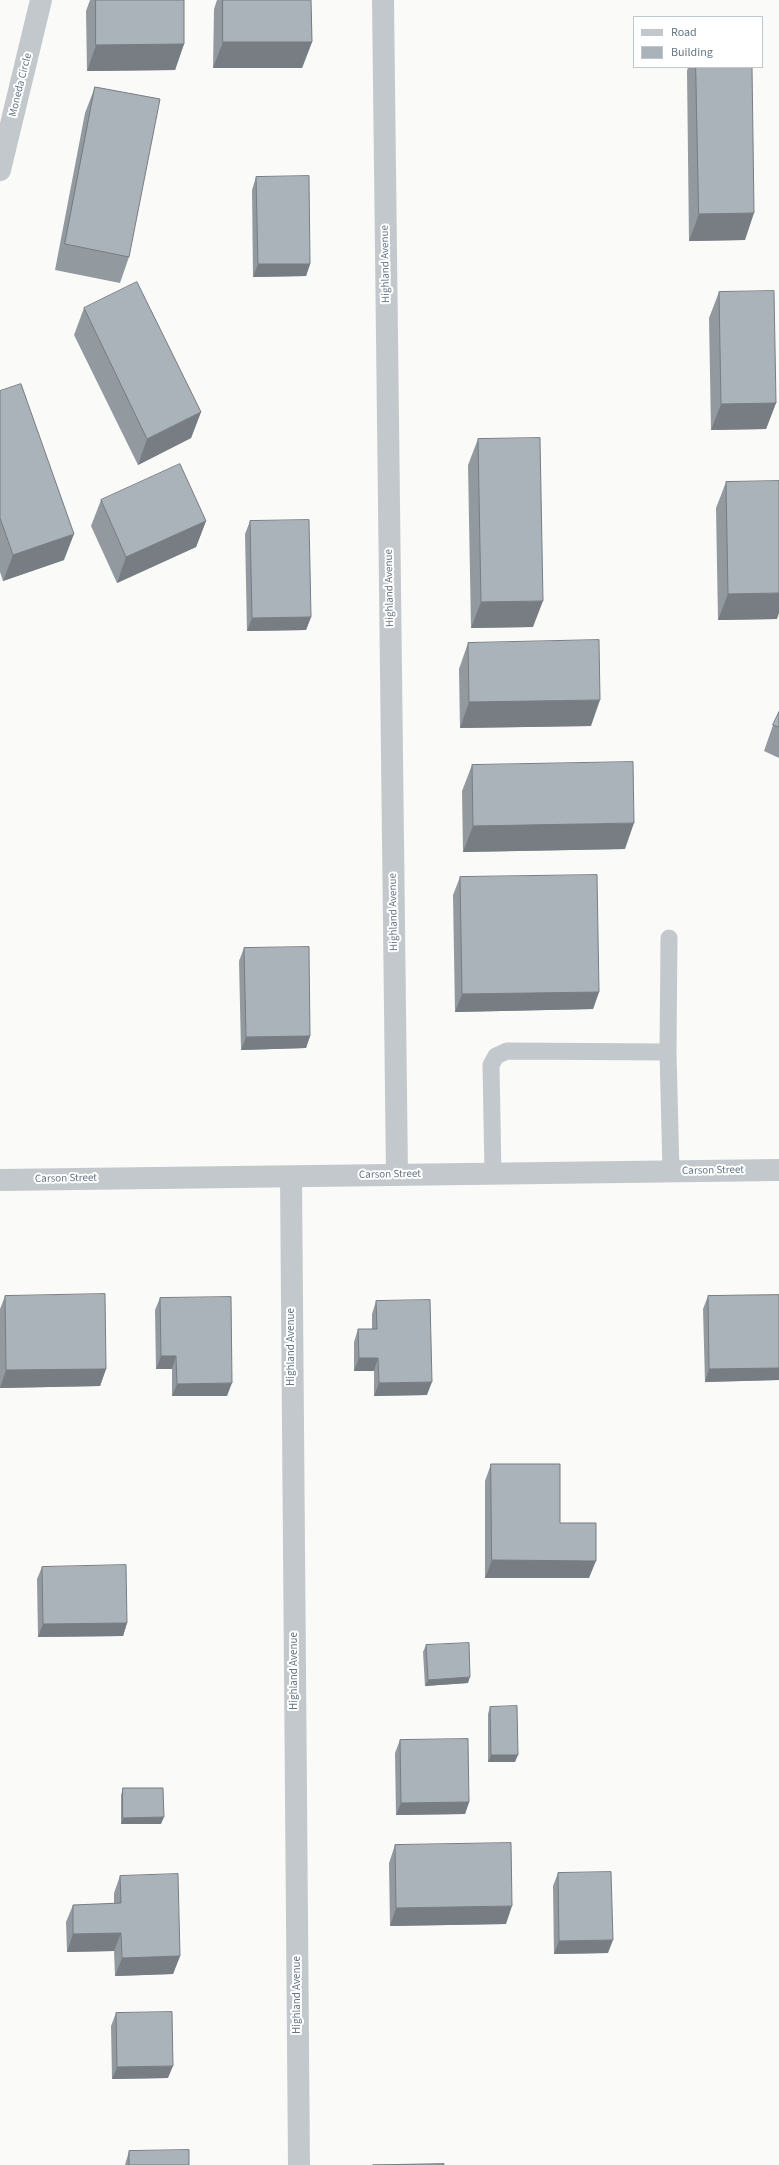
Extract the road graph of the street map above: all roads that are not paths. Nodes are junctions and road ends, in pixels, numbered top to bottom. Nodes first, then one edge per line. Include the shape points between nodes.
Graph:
1 (41, 0) edge
2 (383, 0) edge
3 (0, 170) edge
4 (669, 938) dead end
5 (668, 1052) junction
6 (779, 1170) edge
7 (672, 1172) junction
8 (493, 1174) junction
9 (397, 1176) junction
10 (291, 1177) junction
11 (0, 1180) edge
12 (299, 2165) edge

1 - 3 street, Moneda Circle
2 - 9 street, Highland Avenue
4 - 5 lane
5 - 7 lane
5 - 8 lane via 501,1052 491,1065
6 - 7 street, Carson Street
7 - 8 street, Carson Street
8 - 9 street, Carson Street
9 - 10 street, Carson Street
10 - 11 street, Carson Street
10 - 12 street, Highland Avenue

